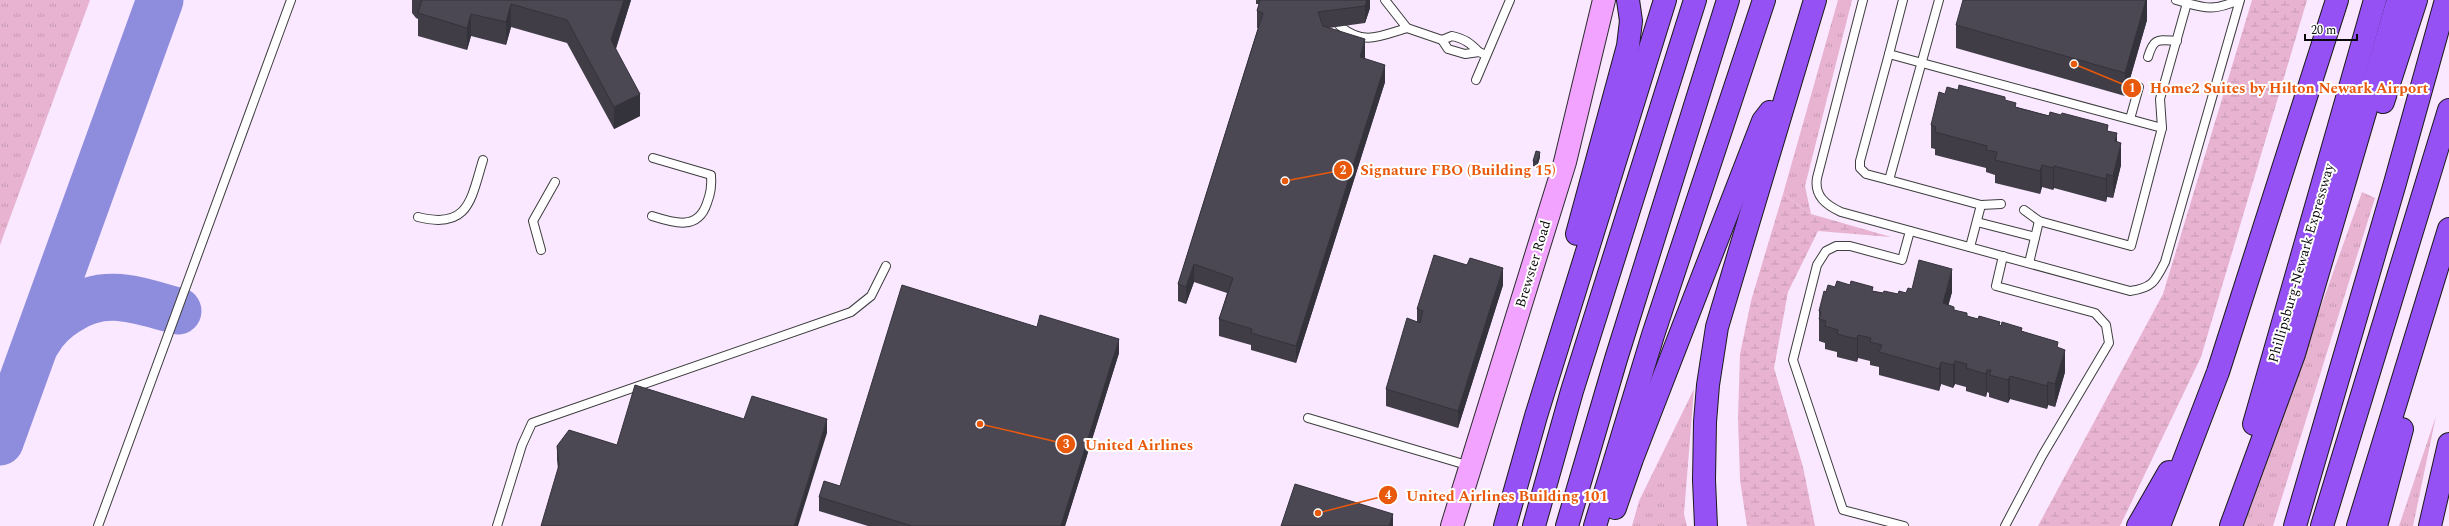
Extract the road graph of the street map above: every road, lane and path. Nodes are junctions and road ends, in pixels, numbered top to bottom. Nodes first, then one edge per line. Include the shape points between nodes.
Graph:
1 (292, 0) edge
2 (1385, 0) edge
3 (1510, 0) edge
4 (1604, 0) edge
5 (1628, 0) edge
6 (1665, 0) edge
7 (1695, 0) edge
8 (1728, 0) edge
9 (1815, 0) edge
10 (1863, 0) edge
11 (1903, 0) edge
12 (1939, 0) edge
13 (2176, 0) edge
14 (2240, 0) edge
15 (2337, 0) edge
16 (2375, 0) edge
17 (2398, 0) edge
18 (2416, 0) edge
19 (2446, 0) edge
20 (2187, 3) junction
21 (1762, 4) edge
22 (1340, 26) dead end
23 (1407, 28) junction
24 (1442, 40) junction
25 (2177, 41) junction
26 (1483, 53) junction
27 (1889, 54) junction
28 (2148, 57) dead end
29 (1922, 63) junction
30 (1791, 79) junction
31 (1476, 80) dead end
32 (2139, 87) dead end
33 (2449, 110) edge
34 (2130, 119) junction
35 (2162, 128) junction
36 (653, 158) dead end
37 (483, 160) dead end
38 (1889, 180) junction
39 (555, 182) dead end
40 (2001, 204) dead end
41 (1981, 205) junction
42 (2024, 210) dead end
43 (652, 216) dead end
44 (418, 218) dead end
45 (2039, 221) junction
46 (1976, 222) junction
47 (2449, 229) edge
48 (1910, 231) junction
49 (2035, 237) junction
50 (2449, 239) edge
51 (1970, 247) junction
52 (541, 250) dead end
53 (2003, 256) junction
54 (2029, 263) junction
55 (886, 266) dead end
56 (1573, 295) junction
57 (2294, 354) junction
58 (2218, 372) junction
59 (1706, 402) junction
60 (1308, 418) dead end
61 (2449, 444) edge
62 (1471, 466) junction
63 (2449, 511) edge
64 (98, 526) edge
65 (497, 526) edge
66 (1452, 526) edge
67 (1505, 526) edge
68 (1534, 526) edge
69 (1567, 526) edge
70 (1595, 526) edge
71 (1609, 526) edge
72 (1706, 526) edge
73 (1721, 526) edge
74 (1904, 526) edge
75 (2005, 526) edge
76 (2138, 526) edge
77 (2159, 526) edge
78 (2225, 526) edge
79 (2231, 526) edge
80 (2295, 526) edge
81 (2322, 526) edge
82 (2358, 526) edge
83 (2376, 526) edge
84 (2430, 526) edge
85 (2445, 526) edge

1 - 64 lane
2 - 23 lane
3 - 26 lane
4 - 62 street, Brewster Road via 1573,134
5 - 56 highway via 1631,21 1628,46 1577,234
6 - 56 highway
7 - 68 highway via 1572,392
8 - 69 highway via 1618,352
9 - 30 highway
10 - 48 lane via 1819,166 1817,191 1825,203 1841,212
11 - 27 lane
12 - 29 lane
13 - 20 lane
14 - 20 lane via 2220,8
14 - 54 lane via 2165,262 2156,281 2144,290 2130,291
15 - 58 highway
16 - 78 highway, Phillipsburg-Newark Expressway
17 - 57 highway
18 - 57 highway via 2354,191
19 - 80 highway
20 - 25 lane
21 - 70 highway via 1653,335
22 - 23 lane via 1356,37 1368,39
23 - 24 lane
24 - 26 lane via 1448,49 1465,54
24 - 26 lane via 1457,37 1469,41
25 - 28 lane via 2157,40 2152,44
25 - 35 lane via 2160,100
26 - 31 lane
27 - 29 lane
27 - 38 lane via 1859,164 1866,174
29 - 34 lane
29 - 38 lane
30 - 59 highway via 1717,327
30 - 71 highway via 1763,121 1632,459
32 - 34 lane
33 - 81 highway
34 - 35 lane
35 - 45 lane via 2131,246
36 - 43 lane via 711,175 712,183 705,208 692,222 676,223
37 - 44 lane via 470,202 459,214 447,221
38 - 41 lane
39 - 52 lane via 533,221
40 - 41 lane
41 - 46 lane
42 - 45 lane
45 - 49 lane
46 - 49 lane
46 - 51 lane
47 - 82 highway
48 - 51 lane
48 - 74 lane via 1902,260 1850,246 1836,246 1826,252 1817,265 1793,360 1843,510
49 - 54 lane
50 - 83 highway
51 - 53 lane
53 - 54 lane
53 - 75 lane via 1996,286 2095,313 2106,325 2109,343 2042,456
55 - 65 lane via 871,296 851,312 532,423 524,440
56 - 67 highway
57 - 79 highway
58 - 76 highway via 2183,446
58 - 77 highway
59 - 72 highway
59 - 73 highway via 1711,465
60 - 62 lane
61 - 84 highway
62 - 66 street, Brewster Road
63 - 85 highway

